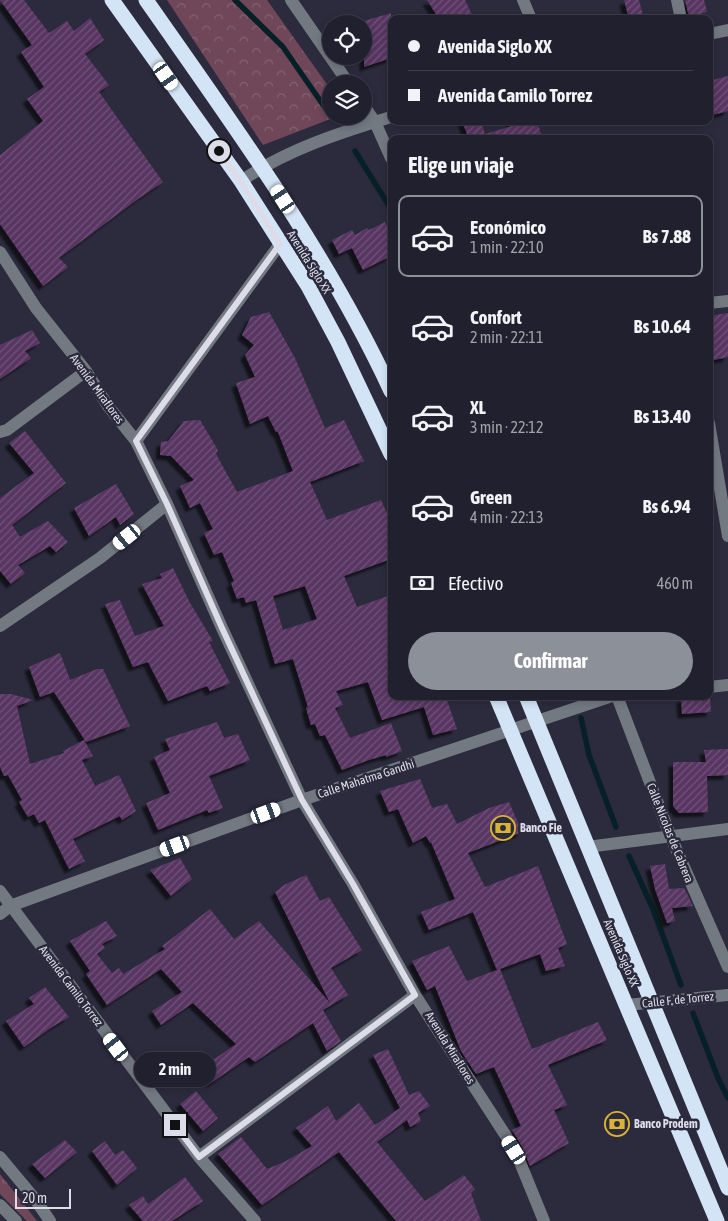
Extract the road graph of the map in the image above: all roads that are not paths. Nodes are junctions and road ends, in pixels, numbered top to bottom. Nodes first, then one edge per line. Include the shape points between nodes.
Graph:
1 (112, 0) edge
2 (146, 0) edge
3 (291, 0) edge
4 (523, 0) edge
5 (677, 0) edge
6 (529, 15) edge
7 (680, 15) edge
8 (728, 30) edge
9 (713, 33) edge
10 (343, 75) edge
11 (372, 118) edge
12 (388, 119) edge
13 (375, 122) junction
14 (388, 151) edge
15 (262, 167) junction
16 (241, 182) junction
17 (280, 244) junction
18 (0, 252) edge
19 (728, 301) edge
20 (713, 303) edge
21 (86, 371) junction
22 (388, 385) edge
23 (0, 432) edge
24 (136, 441) junction
25 (713, 447) edge
26 (388, 448) edge
27 (167, 504) junction
28 (728, 536) edge
29 (0, 626) edge
30 (728, 685) edge
31 (713, 687) edge
32 (498, 700) edge
33 (528, 700) edge
34 (600, 700) edge
35 (619, 700) edge
36 (537, 721) junction
37 (511, 731) junction
38 (302, 800) junction
39 (728, 829) edge
40 (670, 835) junction
41 (588, 846) junction
42 (0, 891) edge
43 (5, 910) edge
44 (728, 968) edge
45 (415, 995) junction
46 (728, 995) edge
47 (652, 1002) junction
48 (627, 1005) junction
49 (0, 1157) edge
50 (199, 1157) junction
51 (726, 1179) edge
52 (0, 1205) edge
53 (16, 1221) edge
54 (50, 1221) edge
55 (255, 1221) edge
56 (544, 1221) edge
57 (717, 1221) edge

1 - 16 highway, Avenida Siglo XX
2 - 15 highway, Avenida Siglo XX
3 - 10 street
4 - 6 street
5 - 7 street
8 - 9 street
11 - 13 street
12 - 13 street
13 - 14 street
13 - 15 street via 308,145
15 - 16 street
15 - 22 highway, Avenida Siglo XX via 351,311
16 - 17 highway, Avenida Siglo XX
17 - 24 street
17 - 26 highway, Avenida Siglo XX via 308,286 338,342
18 - 21 street, Avenida Miraflores via 36,308
19 - 20 street
21 - 23 street
21 - 24 street, Avenida Miraflores
24 - 27 street, Avenida Miraflores
25 - 28 street
27 - 29 street via 100,558
27 - 38 street, Avenida Miraflores
30 - 31 street
32 - 37 highway, Avenida Siglo XX
33 - 36 highway, Avenida Siglo XX
34 - 36 street, Calle Mahatma Gandhi
35 - 40 street, Calle Nicolas de Cabrera
36 - 37 street, Calle Mahatma Gandhi
36 - 41 highway, Avenida Siglo XX
37 - 38 street, Calle Mahatma Gandhi
37 - 48 highway, Avenida Siglo XX
38 - 43 street, Calle Mahatma Gandhi
38 - 45 street, Avenida Miraflores
39 - 40 street
40 - 41 street
40 - 44 street, Calle Nicolas de Cabrera
41 - 47 highway, Avenida Siglo XX
42 - 43 street, Avenida Camilo Torrez
43 - 50 street, Avenida Camilo Torrez
45 - 50 street
45 - 56 street, Avenida Miraflores via 514,1150
46 - 47 street, Calle F. de Torrez
47 - 48 street, Calle F. de Torrez
47 - 51 highway, Avenida Siglo XX
48 - 57 highway, Avenida Siglo XX
49 - 54 street
50 - 55 street, Avenida Camilo Torrez
52 - 53 street

